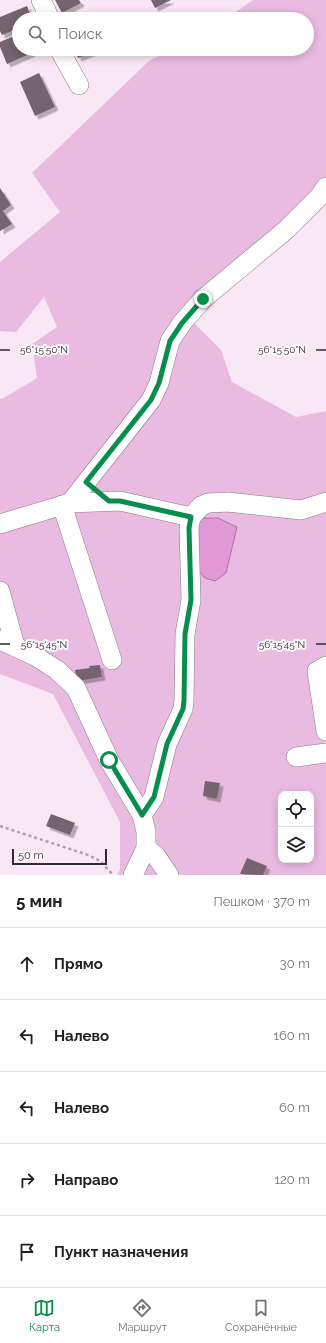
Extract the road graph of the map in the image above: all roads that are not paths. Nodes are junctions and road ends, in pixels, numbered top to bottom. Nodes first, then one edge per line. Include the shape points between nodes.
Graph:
1 (41, 0) edge
2 (47, 12) edge
3 (63, 56) edge
4 (79, 85) dead end
5 (326, 187) edge
6 (86, 482) junction
7 (109, 501) junction
8 (326, 502) edge
9 (66, 504) junction
10 (191, 517) junction
11 (0, 524) edge
12 (0, 591) edge
13 (8, 643) edge
14 (112, 660) dead end
15 (326, 666) edge
16 (326, 731) edge
17 (326, 753) edge
18 (296, 757) dead end
19 (142, 815) junction
20 (146, 848) junction
21 (133, 875) edge
22 (169, 875) edge

1 - 2 street
3 - 4 street
5 - 6 street via 287,229 203,299 182,323 170,341 159,383 151,400
6 - 7 street
6 - 9 street
7 - 9 street
7 - 10 street via 120,501
8 - 10 street via 301,510 228,502 208,503 201,506
9 - 11 street
9 - 14 street
10 - 19 street via 191,600 185,634 183,709 167,744 154,797
12 - 13 street
13 - 19 street via 57,670 76,688 109,760
15 - 16 street via 317,671
17 - 18 street
19 - 20 street
20 - 21 street
20 - 22 street via 156,856

